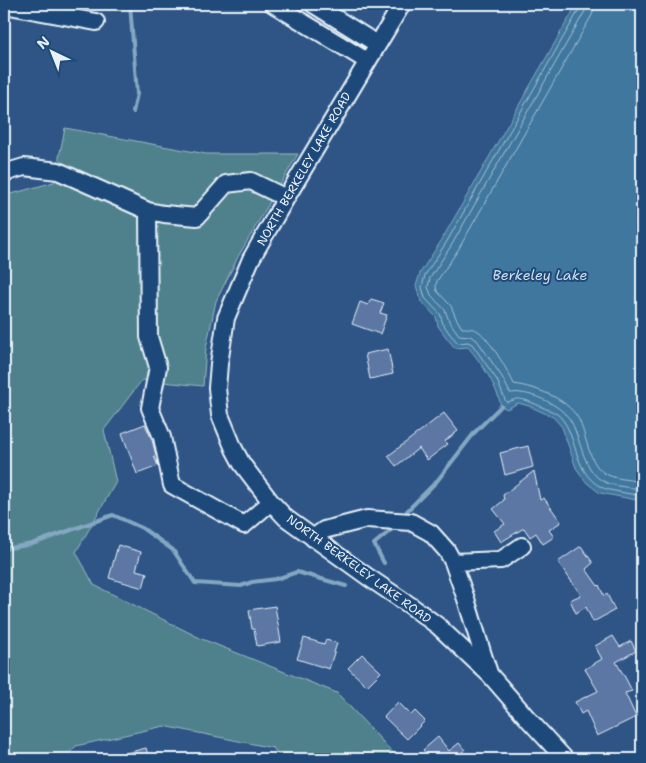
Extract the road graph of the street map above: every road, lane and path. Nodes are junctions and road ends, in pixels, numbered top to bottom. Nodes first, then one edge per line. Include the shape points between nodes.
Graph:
1 (4, 4) edge
2 (274, 4) edge
3 (314, 4) edge
4 (402, 4) edge
5 (96, 22) dead end
6 (377, 44) junction
7 (367, 61) junction
8 (4, 173) edge
9 (286, 198) junction
10 (148, 211) junction
11 (271, 502) junction
12 (313, 538) junction
13 (522, 546) dead end
14 (453, 562) junction
15 (490, 675) junction
16 (565, 759) edge

1 - 5 street
2 - 7 street
3 - 6 street
4 - 6 street, NORTH BERKELEY LAKE ROAD
6 - 7 street, NORTH BERKELEY LAKE ROAD
7 - 9 street, NORTH BERKELEY LAKE ROAD
8 - 10 street via 24,167 58,171
9 - 10 street via 251,181 226,184 197,217
9 - 11 street, NORTH BERKELEY LAKE ROAD via 251,259 226,318 217,388 220,415 234,450
10 - 11 street via 150,337 158,367 150,408 162,437 172,485 244,525
11 - 12 street, NORTH BERKELEY LAKE ROAD
12 - 14 street via 324,530 367,519 411,522 430,533
12 - 15 street, NORTH BERKELEY LAKE ROAD via 438,626
13 - 14 street via 501,560
14 - 15 street
15 - 16 street, NORTH BERKELEY LAKE ROAD

